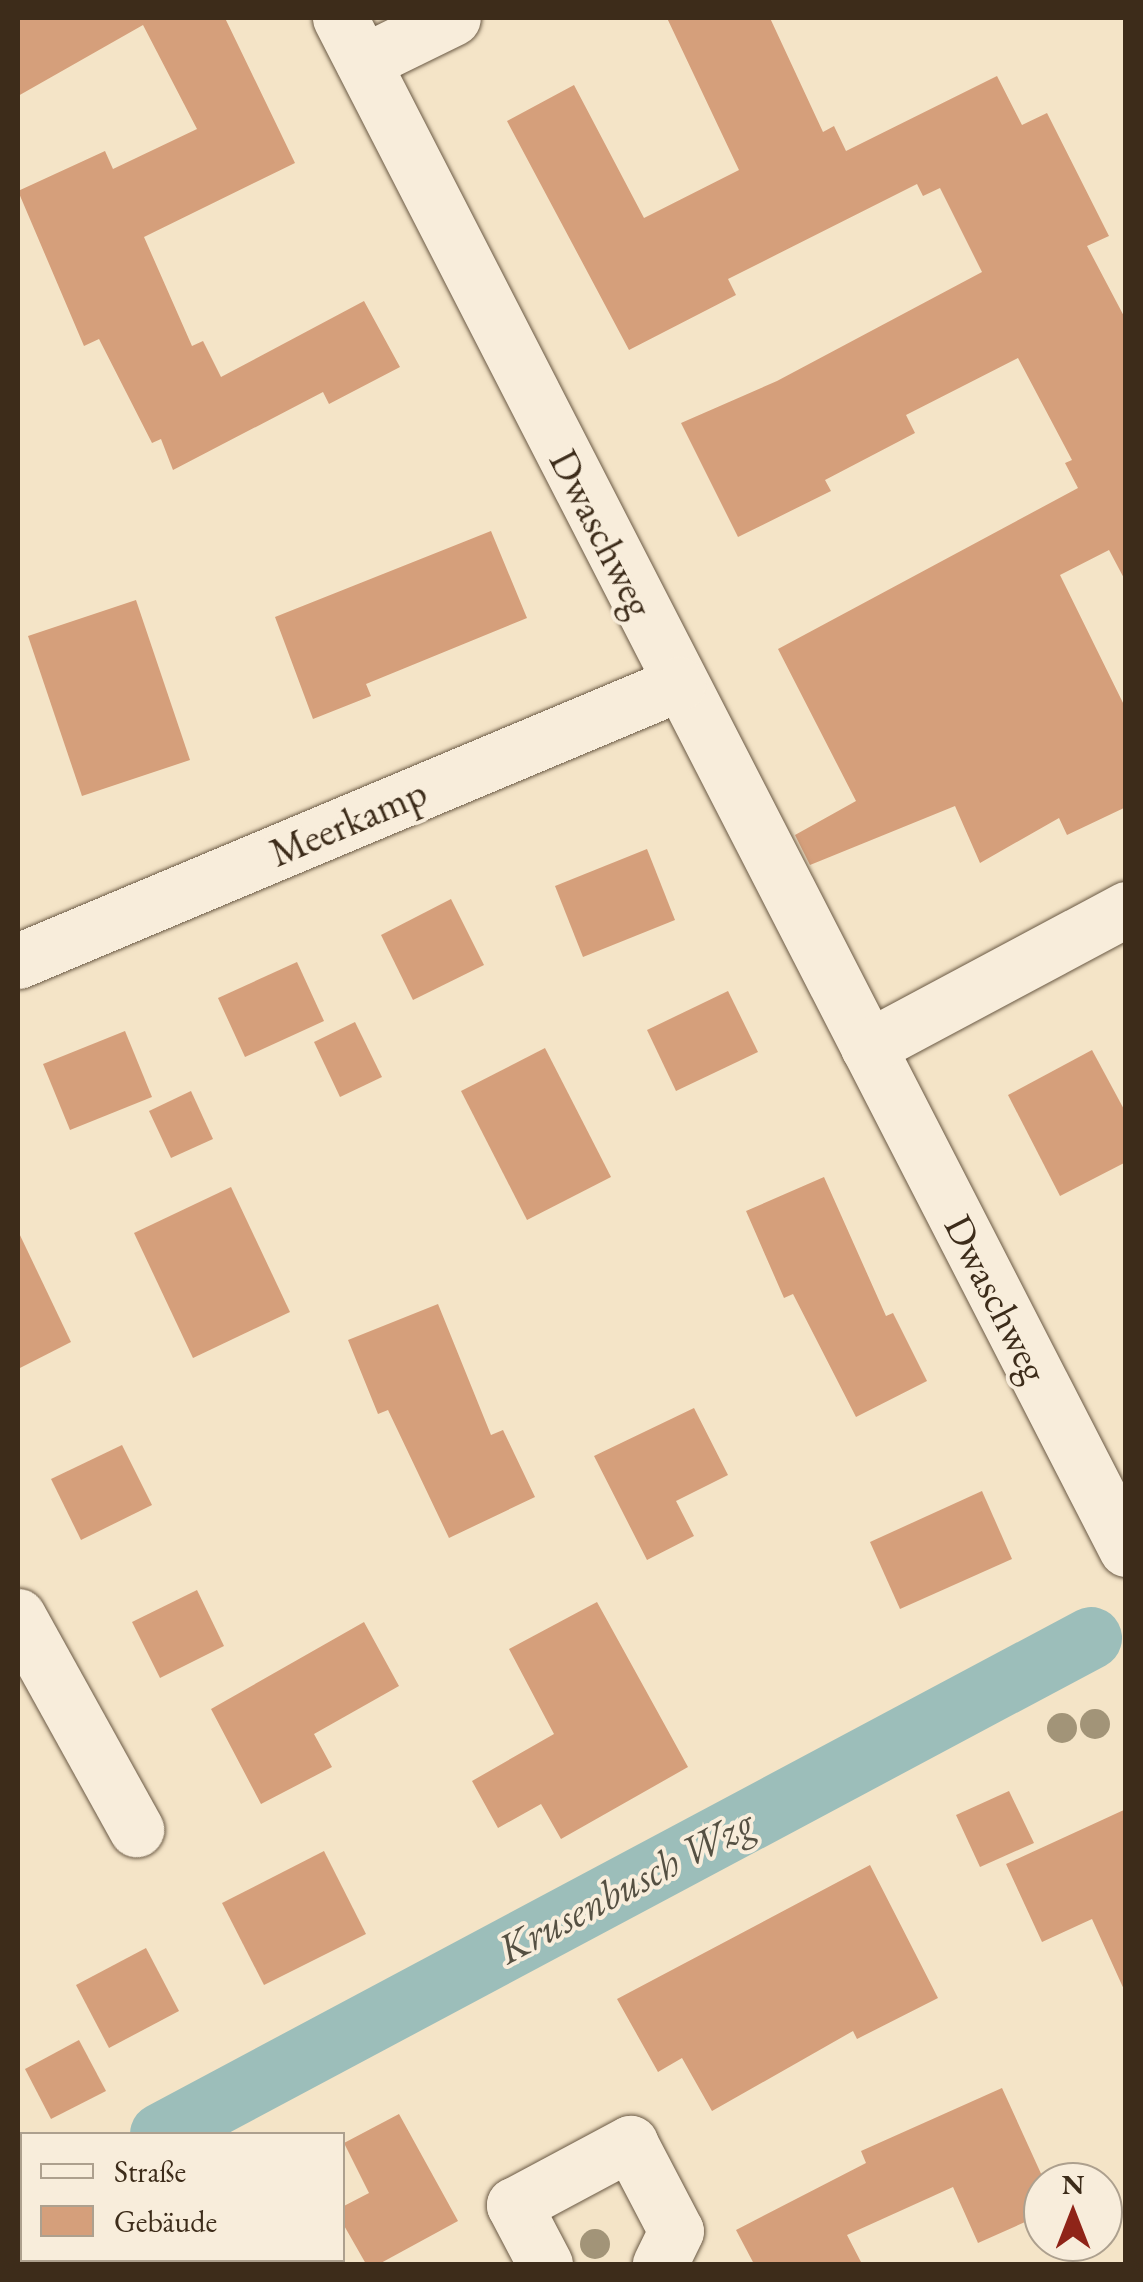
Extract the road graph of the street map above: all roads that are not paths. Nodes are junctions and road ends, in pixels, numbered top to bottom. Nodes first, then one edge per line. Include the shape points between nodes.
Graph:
1 (453, 18) edge
2 (352, 40) edge
3 (678, 684) junction
4 (1126, 909) edge
5 (18, 961) edge
6 (868, 1046) junction
7 (1126, 1550) edge
8 (18, 1616) edge
9 (136, 1829) dead end
10 (545, 2264) edge
11 (660, 2264) edge

1 - 2 street
2 - 3 street, Dwaschweg
3 - 5 street, Meerkamp
3 - 6 street, Dwaschweg
4 - 6 street
6 - 7 street, Dwaschweg
8 - 9 street
10 - 11 street via 514,2205 630,2143 676,2231

